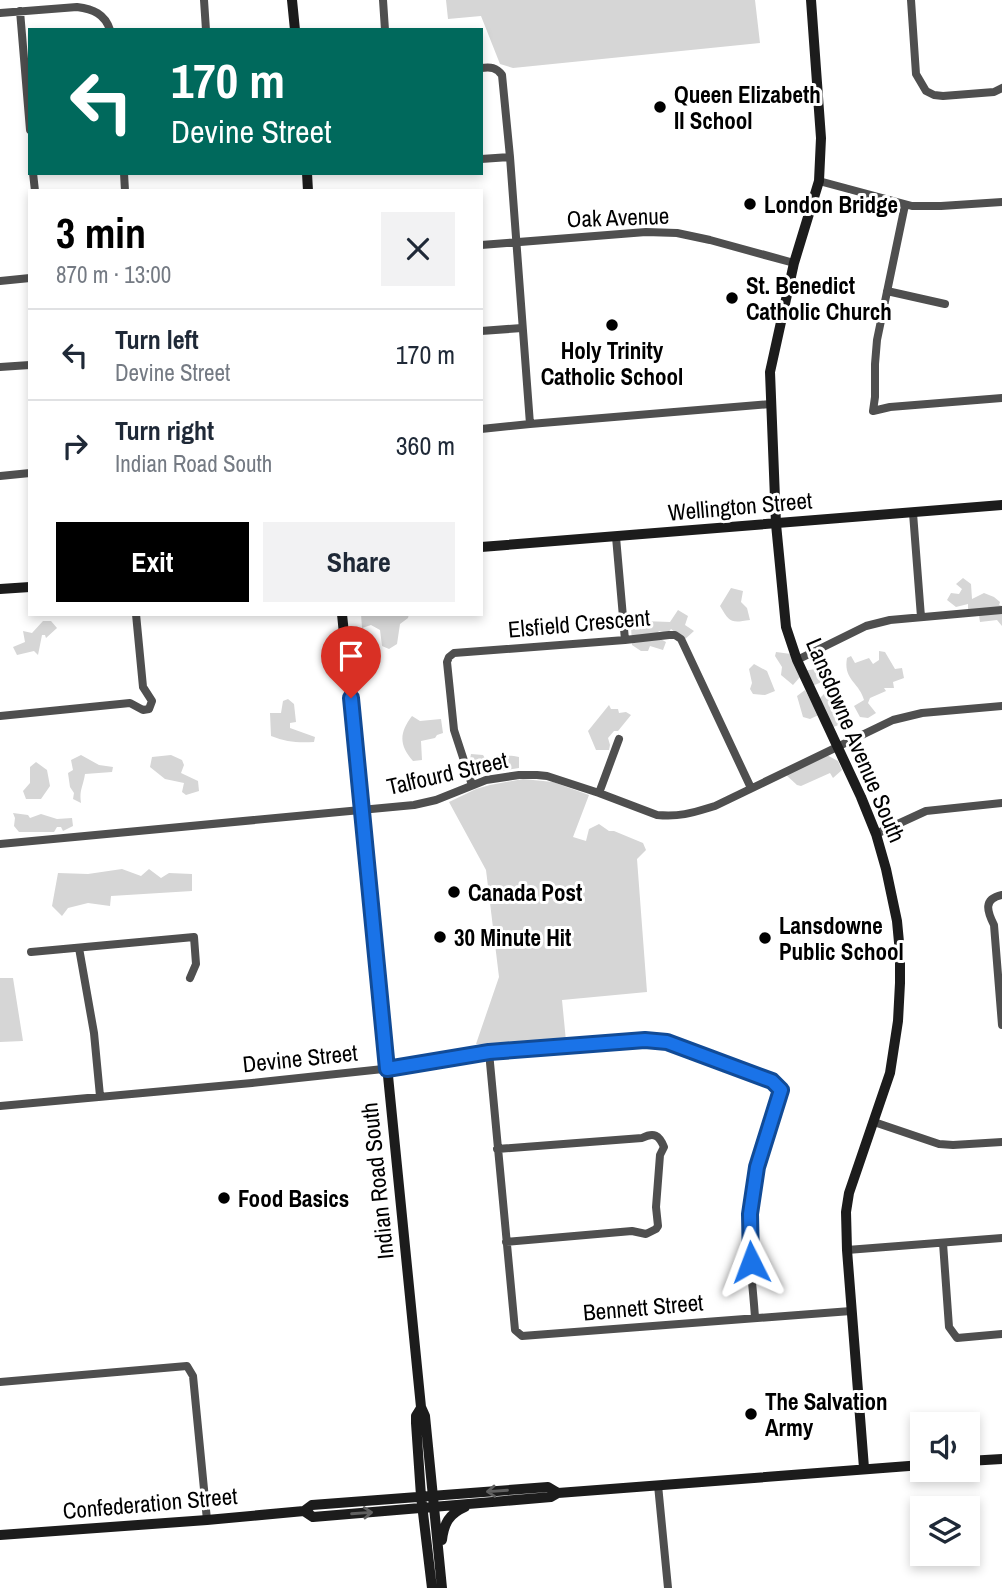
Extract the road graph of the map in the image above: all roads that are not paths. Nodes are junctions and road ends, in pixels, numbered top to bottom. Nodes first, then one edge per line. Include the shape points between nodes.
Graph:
1 (204, 0) edge
2 (292, 0) edge
3 (383, 0) edge
4 (811, 0) edge
5 (911, 0) edge
6 (20, 12) junction
7 (0, 13) edge
8 (110, 28) edge
9 (206, 28) edge
10 (295, 28) edge
11 (385, 28) edge
12 (483, 68) edge
13 (1002, 88) edge
14 (28, 106) edge
15 (510, 157) junction
16 (483, 159) edge
17 (819, 181) junction
18 (1002, 202) edge
19 (905, 205) junction
20 (517, 242) junction
21 (483, 244) edge
22 (794, 264) junction
23 (28, 278) edge
24 (0, 281) edge
25 (887, 291) junction
26 (945, 304) dead end
27 (523, 328) junction
28 (483, 331) edge
29 (28, 365) edge
30 (0, 368) edge
31 (1002, 398) edge
32 (771, 404) junction
33 (530, 424) junction
34 (483, 429) edge
35 (28, 473) edge
36 (0, 476) edge
37 (1002, 505) edge
38 (913, 513) junction
39 (776, 524) junction
40 (616, 537) junction
41 (483, 547) edge
42 (28, 587) edge
43 (0, 590) edge
44 (1002, 610) edge
45 (136, 616) edge
46 (342, 616) edge
47 (921, 617) junction
48 (625, 640) junction
49 (797, 660) junction
50 (1002, 706) edge
51 (0, 716) edge
52 (620, 739) dead end
53 (837, 746) junction
54 (472, 785) junction
55 (751, 788) junction
56 (599, 793) junction
57 (1002, 803) edge
58 (362, 811) junction
59 (876, 834) junction
60 (0, 844) edge
61 (1002, 895) edge
62 (79, 948) junction
63 (31, 952) dead end
64 (190, 978) dead end
65 (1002, 1025) edge
66 (489, 1052) junction
67 (387, 1069) junction
68 (100, 1096) junction
69 (0, 1106) edge
70 (874, 1122) junction
71 (1002, 1142) edge
72 (497, 1149) junction
73 (1002, 1238) edge
74 (506, 1241) junction
75 (943, 1243) junction
76 (847, 1250) junction
77 (851, 1311) junction
78 (755, 1318) junction
79 (1002, 1334) edge
80 (0, 1381) edge
81 (421, 1408) junction
82 (417, 1436) junction
83 (1002, 1459) edge
84 (980, 1460) edge
85 (910, 1466) edge
86 (864, 1468) junction
87 (658, 1485) junction
88 (558, 1493) junction
89 (434, 1495) junction
90 (421, 1496) junction
91 (397, 1498) junction
92 (471, 1504) junction
93 (436, 1508) junction
94 (423, 1509) junction
95 (304, 1510) junction
96 (207, 1520) junction
97 (0, 1535) edge
98 (441, 1575) junction
99 (432, 1588) edge
100 (442, 1588) edge
101 (668, 1588) edge

1 - 9 street
2 - 10 main road
3 - 11 street
4 - 17 main road, Lansdowne Avenue South via 821,138
5 - 13 street via 916,75 926,91 943,96
6 - 7 street
6 - 8 street via 89,8
6 - 14 street
12 - 15 street via 493,67 502,75
15 - 16 street
15 - 20 street
17 - 19 street
17 - 22 main road, Lansdowne Avenue South
18 - 19 street
19 - 25 street
20 - 21 street, Oak Avenue
20 - 22 street, Oak Avenue via 677,233
20 - 27 street
22 - 32 main road, Lansdowne Avenue South via 770,372
23 - 24 street
25 - 26 street
25 - 31 street via 877,340 873,411
27 - 28 street
27 - 33 street
29 - 30 street
32 - 33 street
32 - 39 main road, Lansdowne Avenue South
33 - 34 street
35 - 36 street
37 - 38 main road, Wellington Street
38 - 39 main road, Wellington Street
38 - 47 street
39 - 40 main road, Wellington Street
39 - 49 main road, Lansdowne Avenue South via 786,626
40 - 41 main road, Wellington Street
40 - 48 street
42 - 43 main road
44 - 47 street
45 - 51 street via 144,689 152,698 149,709 130,703
46 - 58 main road, Indian Road South
47 - 49 street via 866,626
48 - 54 street, Elsfield Crescent via 454,653 449,657 454,730
48 - 55 street, Elsfield Crescent via 669,635 681,639
49 - 53 main road, Lansdowne Avenue South
50 - 53 street, Talfourd Street via 910,715
52 - 56 street
53 - 55 street, Talfourd Street
53 - 59 main road, Lansdowne Avenue South
54 - 56 street, Talfourd Street via 537,775
54 - 58 street, Talfourd Street via 436,800
55 - 56 street, Talfourd Street via 715,806 674,817
57 - 59 street via 926,811
58 - 60 street, Talfourd Street
58 - 67 main road, Indian Road South
59 - 70 main road, Lansdowne Avenue South via 897,921 900,983 890,1073
61 - 65 street via 988,904 988,913 994,925
62 - 63 street
62 - 64 street via 194,937 196,964
62 - 68 street
66 - 67 street, Devine Street
66 - 72 street
66 - 78 street, Devine Street via 667,1042 772,1081 781,1090 757,1167 750,1214
67 - 68 street, Devine Street
67 - 81 main road, Indian Road South
68 - 69 street, Devine Street
70 - 71 street via 939,1144
70 - 76 main road, Lansdowne Avenue South via 849,1193
72 - 74 street
72 - 74 street via 649,1134 656,1135 664,1147 656,1229 646,1234 632,1231
73 - 75 street
74 - 78 street, Bennett Street via 515,1330 522,1336
75 - 76 street
75 - 79 street via 952,1333 957,1338
76 - 77 main road, Lansdowne Avenue South
77 - 78 street, Bennett Street
77 - 86 main road, Lansdowne Avenue South
80 - 96 street via 187,1366 192,1376
81 - 82 main road, Indian Road South via 416,1416
81 - 89 main road, Indian Road South
82 - 90 main road, Indian Road South
82 - 91 main road via 414,1485
83 - 84 main road
85 - 86 main road, Confederation Street
86 - 87 main road, Confederation Street
87 - 88 main road, Confederation Street
87 - 101 street
88 -> 89 main road, Confederation Street via 548,1487
88 - 92 main road, Confederation Street
89 - 90 main road, Confederation Street
89 - 93 main road, Indian Road South
90 - 91 main road, Confederation Street
90 - 94 main road, Indian Road South
91 - 95 main road, Confederation Street via 312,1505
92 - 93 main road, Confederation Street
92 - 98 main road via 452,1514 444,1525
93 - 94 main road, Confederation Street
93 - 98 main road, Indian Road South
95 -> 94 main road, Confederation Street via 313,1517
94 - 99 main road, Indian Road South
95 - 96 main road, Confederation Street
96 - 97 main road, Confederation Street
98 - 100 main road, Indian Road South

